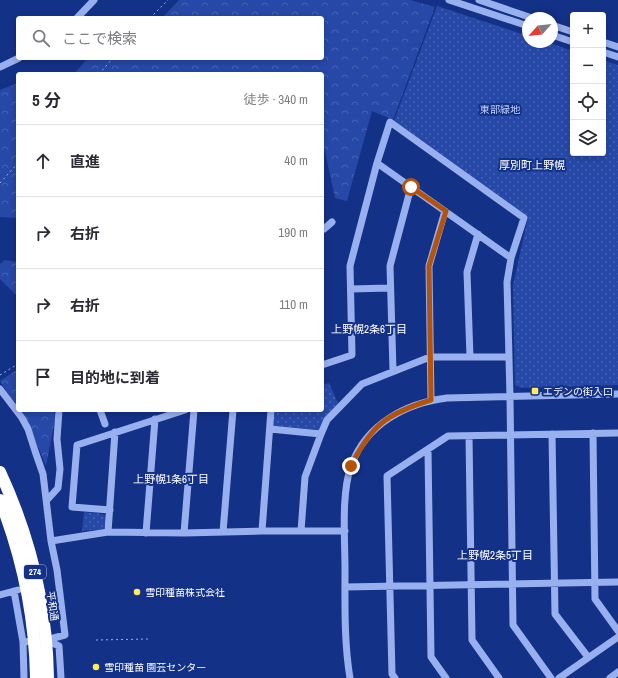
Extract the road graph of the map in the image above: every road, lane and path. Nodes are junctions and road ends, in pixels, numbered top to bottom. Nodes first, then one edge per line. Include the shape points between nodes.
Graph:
1 (94, 0) edge
2 (168, 0) edge
3 (449, 0) edge
4 (479, 0) edge
5 (522, 15) edge
6 (79, 16) edge
7 (152, 16) edge
8 (522, 24) edge
9 (558, 27) edge
10 (570, 31) edge
11 (558, 36) edge
12 (570, 41) edge
13 (606, 43) edge
14 (618, 47) edge
15 (606, 53) edge
16 (618, 57) edge
17 (16, 59) edge
18 (112, 60) edge
19 (0, 67) edge
20 (101, 72) edge
21 (378, 163) junction
22 (16, 165) edge
23 (0, 183) edge
24 (411, 187) junction
25 (446, 211) junction
26 (332, 222) dead end
27 (324, 229) edge
28 (478, 234) junction
29 (511, 258) junction
30 (389, 288) junction
31 (351, 289) junction
32 (430, 357) junction
33 (470, 357) junction
34 (509, 357) junction
35 (324, 364) edge
36 (16, 365) edge
37 (393, 372) junction
38 (0, 376) edge
39 (0, 389) edge
40 (618, 394) edge
41 (510, 397) junction
42 (431, 400) junction
43 (16, 410) edge
44 (17, 412) edge
45 (59, 412) edge
46 (101, 412) edge
47 (179, 412) edge
48 (194, 412) edge
49 (233, 412) edge
50 (271, 412) edge
51 (155, 420) junction
52 (105, 424) dead end
53 (270, 429) junction
54 (115, 432) junction
55 (618, 433) edge
56 (321, 434) junction
57 (552, 434) junction
58 (593, 434) junction
59 (510, 435) junction
60 (469, 436) junction
61 (428, 450) junction
62 (0, 472) edge
63 (0, 500) edge
64 (47, 500) junction
65 (110, 510) junction
66 (262, 531) junction
67 (301, 531) junction
68 (344, 531) junction
69 (108, 532) junction
70 (223, 532) junction
71 (146, 533) junction
72 (184, 533) junction
73 (51, 541) junction
74 (618, 582) edge
75 (595, 583) junction
76 (513, 584) junction
77 (555, 584) junction
78 (471, 585) junction
79 (390, 586) junction
80 (430, 586) junction
81 (345, 588) junction
82 (20, 590) junction
83 (0, 594) edge
84 (618, 631) edge
85 (618, 637) edge
86 (149, 639) dead end
87 (96, 640) dead end
88 (34, 641) junction
89 (588, 658) junction
90 (618, 672) edge
91 (24, 678) edge
92 (36, 678) edge
93 (48, 678) edge
94 (61, 678) edge
95 (350, 678) edge
96 (395, 678) edge
97 (446, 678) edge
98 (499, 678) edge
99 (551, 678) edge
100 (558, 678) edge
101 (610, 678) edge

1 - 6 street
2 - 7 path
3 - 8 street
4 - 5 street
9 - 10 street
11 - 12 street
13 - 14 street
15 - 16 street
17 - 19 street
18 - 20 path
21 - 24 street
21 - 29 street via 390,122 524,218
21 - 31 street via 350,266
22 - 23 path
24 - 25 street
24 - 30 street via 390,266
25 - 28 street
25 - 32 street via 429,266
26 - 27 street
28 - 29 street
28 - 33 street via 467,272
29 - 34 street via 507,282
30 - 31 street
30 - 37 street
31 - 35 street via 352,355
32 - 33 street
32 - 37 street
32 - 42 street
33 - 34 street
34 - 41 street
36 - 38 path
37 - 56 street via 362,384 327,420
39 - 43 street
40 - 41 street
41 - 42 street
41 - 59 street
42 - 68 street via 396,413 374,429 360,447 351,466 346,488
44 - 64 street via 28,429 43,474
45 - 64 street via 58,488
46 - 52 street
47 - 51 street
48 - 72 street
49 - 70 street
50 - 53 street
51 - 54 street
51 - 71 street
53 - 56 street
53 - 66 street
54 - 65 street
54 - 65 street via 77,444 72,507
55 - 58 street
56 - 67 street via 305,478
57 - 58 street
57 - 59 street
57 - 77 street
58 - 75 street
59 - 60 street
59 - 76 street
60 - 61 street via 448,436
60 - 78 street
61 - 79 street via 387,476
61 - 80 street
62 - 88 highway, 平和通 / 274 via 16,510 40,596
63 - 82 highway, 平和通 / 274 via 14,537
64 - 73 street
65 - 69 street
66 - 67 street
66 - 70 street
67 - 68 street
68 - 81 street
69 - 71 street
69 - 73 street
70 - 72 street
71 - 72 street
73 - 88 street via 65,635
74 - 75 street
75 - 77 street
75 - 84 street via 595,599
76 - 77 street
76 - 78 street
76 - 99 street via 513,625
77 - 89 street via 555,614
78 - 80 street
78 - 98 street via 472,640
79 - 80 street
79 - 81 street
79 - 96 street via 392,674
80 - 97 street via 431,657
81 - 95 street
82 - 83 street
82 - 88 highway, 平和通 / 274
85 - 89 street
86 - 87 path
88 - 91 street
88 - 92 highway, 平和通 / 274
88 - 93 highway, 平和通 / 274
88 - 94 street via 59,646
89 - 100 street
90 - 101 street

